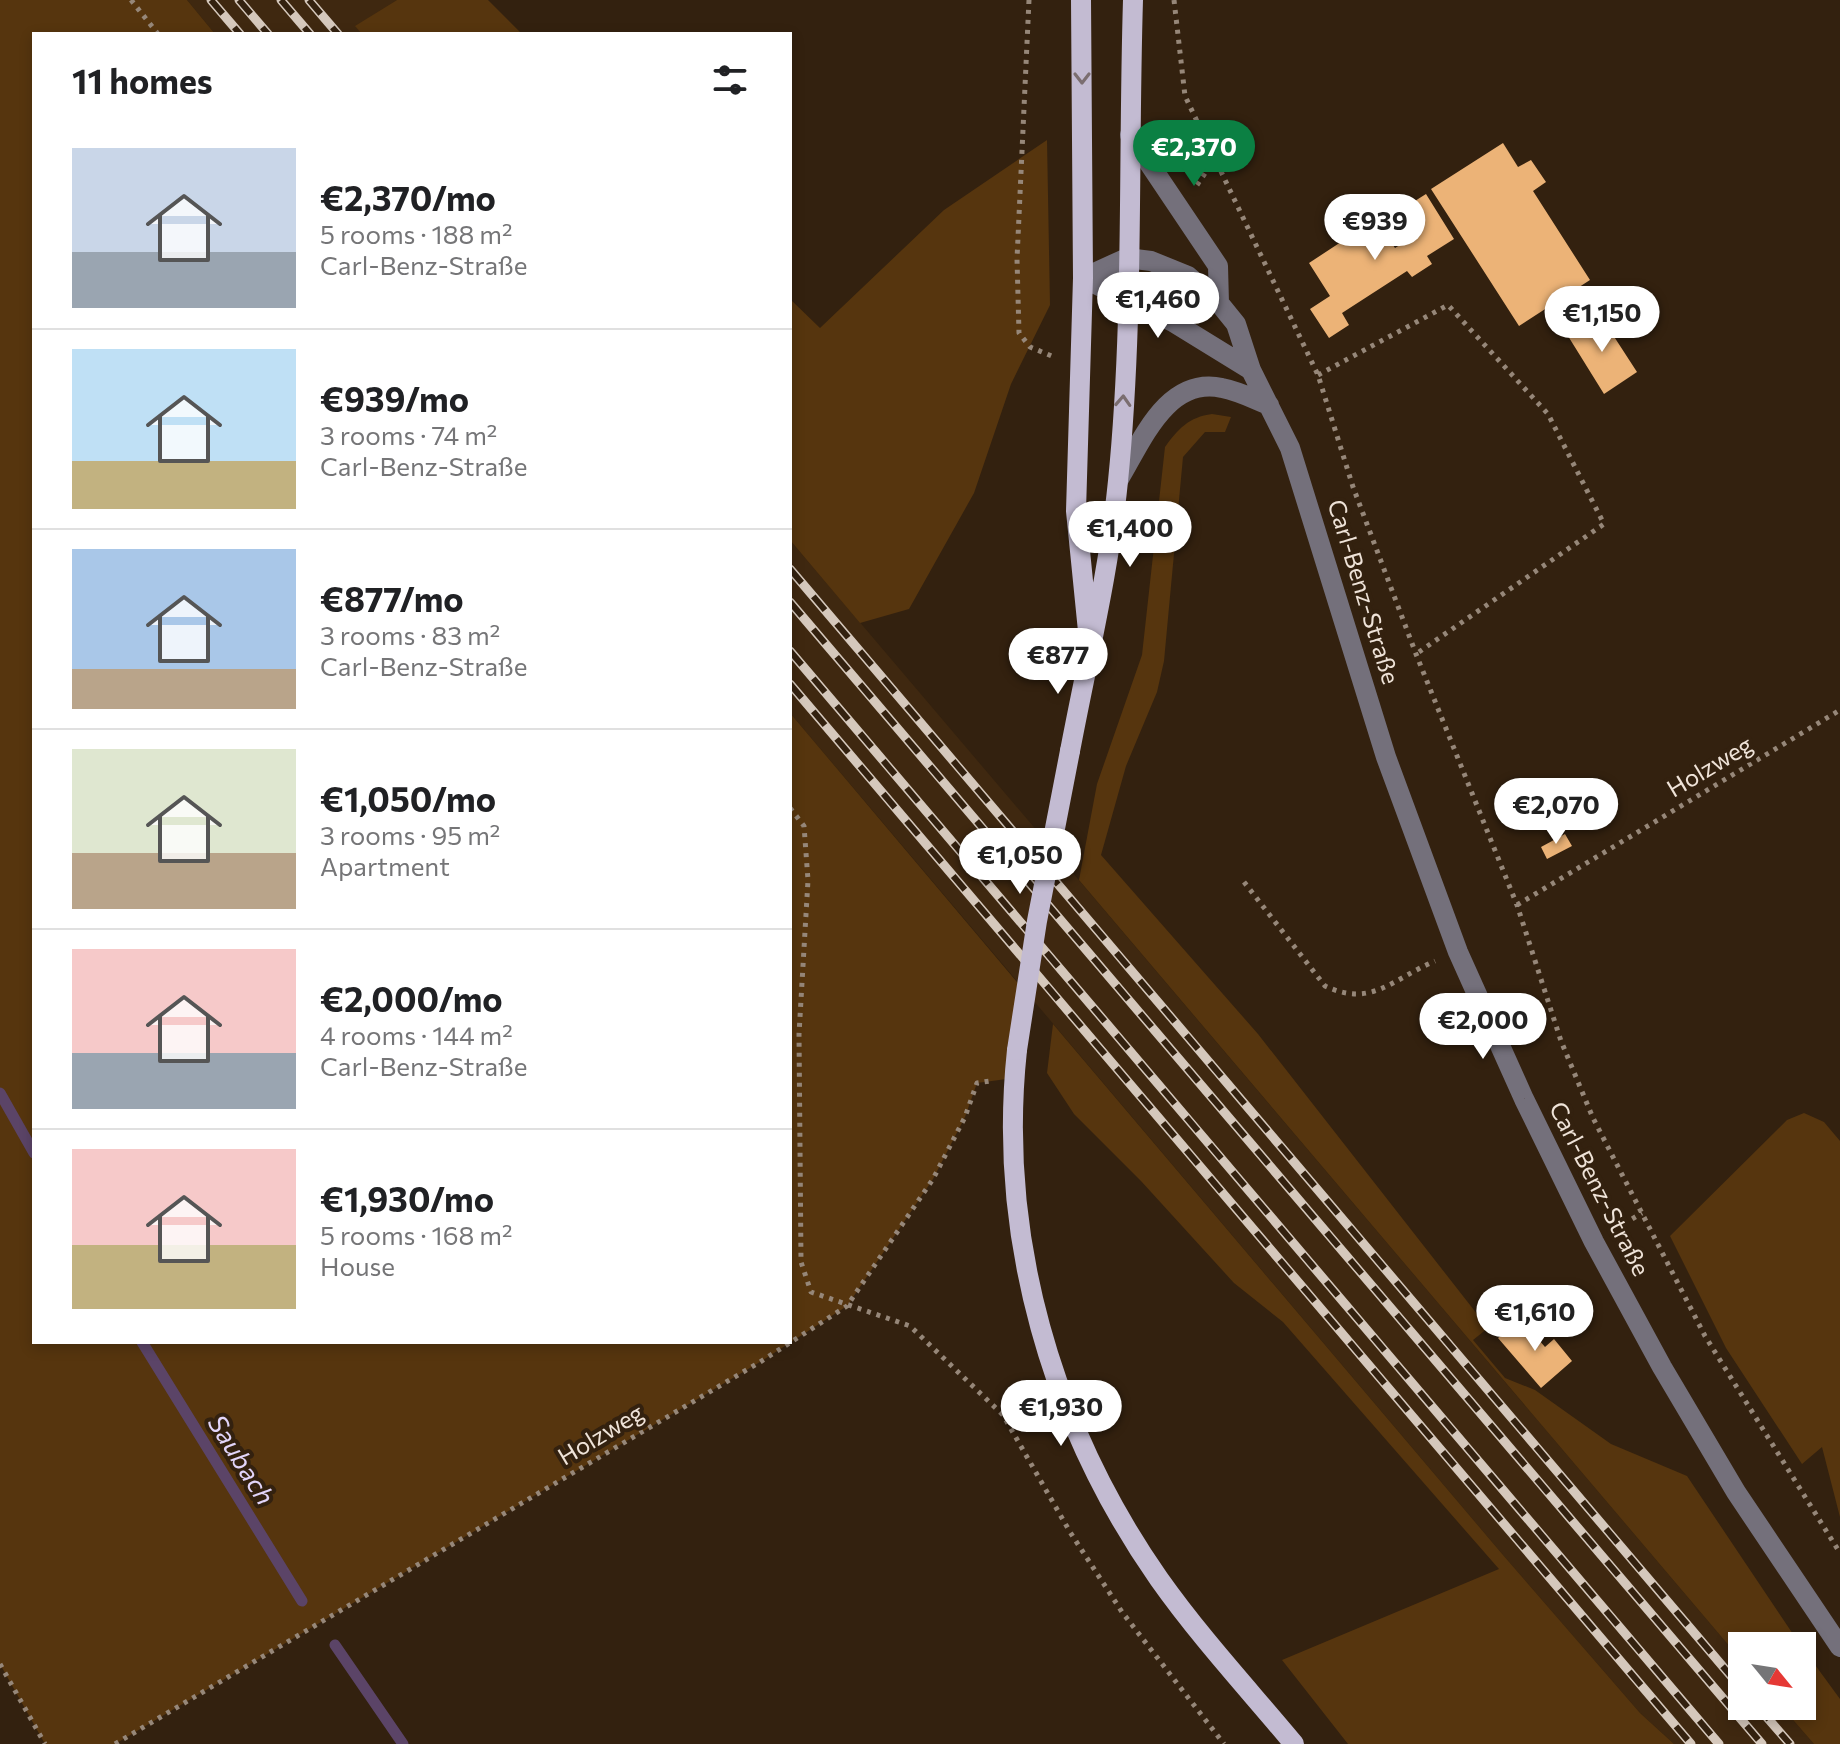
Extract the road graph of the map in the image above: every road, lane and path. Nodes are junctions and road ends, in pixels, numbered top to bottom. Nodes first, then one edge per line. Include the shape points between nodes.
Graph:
1 (131, 0) edge
2 (1029, 0) edge
3 (1081, 0) edge
4 (1133, 0) edge
5 (1174, 0) edge
6 (156, 32) edge
7 (1130, 135) junction
8 (1127, 258) junction
9 (1083, 278) junction
10 (1126, 301) junction
11 (1219, 303) junction
12 (1080, 365) junction
13 (1251, 370) junction
14 (1318, 375) junction
15 (1269, 405) junction
16 (1119, 479) junction
17 (1090, 650) junction
18 (1416, 654) junction
19 (1840, 710) edge
20 (792, 811) edge
21 (1244, 882) dead end
22 (1517, 905) junction
23 (1458, 952) junction
24 (1014, 1078) junction
25 (847, 1306) junction
26 (792, 1341) edge
27 (788, 1344) edge
28 (1840, 1553) edge
29 (1840, 1647) edge
30 (0, 1664) edge
31 (45, 1744) edge
32 (115, 1744) edge
33 (1224, 1744) edge
34 (1294, 1744) edge

1 - 6 path
2 - 12 path via 1017,259 1019,333 1030,347
3 -> 9 main road
4 - 7 main road
5 - 14 path via 1185,96
7 - 8 main road
7 - 11 street, Carl-Benz-Straße via 1218,266
8 - 9 street
8 - 10 main road
8 - 11 street, Carl-Benz-Straße via 1174,269
9 - 10 street
9 - 12 main road
10 - 13 street via 1173,322
16 -> 10 main road
11 - 13 street, Carl-Benz-Straße via 1236,324
12 - 17 main road via 1076,511
13 - 15 street, Carl-Benz-Straße
14 - 18 path via 1353,487
14 - 18 path via 1448,305 1548,414 1604,524
15 - 16 street via 1222,387 1183,391 1162,408
15 - 23 street, Carl-Benz-Straße via 1290,448 1386,757
16 - 17 main road via 1108,571
17 - 24 main road, bridge via 1037,921
18 - 22 path
19 - 22 path, Holzweg
20 - 25 path via 804,826 808,880 799,1034 801,1262 811,1292
21 - 23 path via 1325,986 1341,994 1358,997 1383,989
22 - 28 path via 1561,1041 1593,1118 1705,1336
23 - 29 street, Carl-Benz-Straße via 1524,1099 1647,1339 1736,1492
24 - 25 path, Holzweg via 977,1083 933,1179
24 - 34 main road via 1018,1216 1039,1324 1059,1388 1104,1492 1160,1580
25 - 26 path, Holzweg
25 - 33 path via 910,1326 1003,1415 1122,1612
27 - 32 path, Holzweg
30 - 31 path

